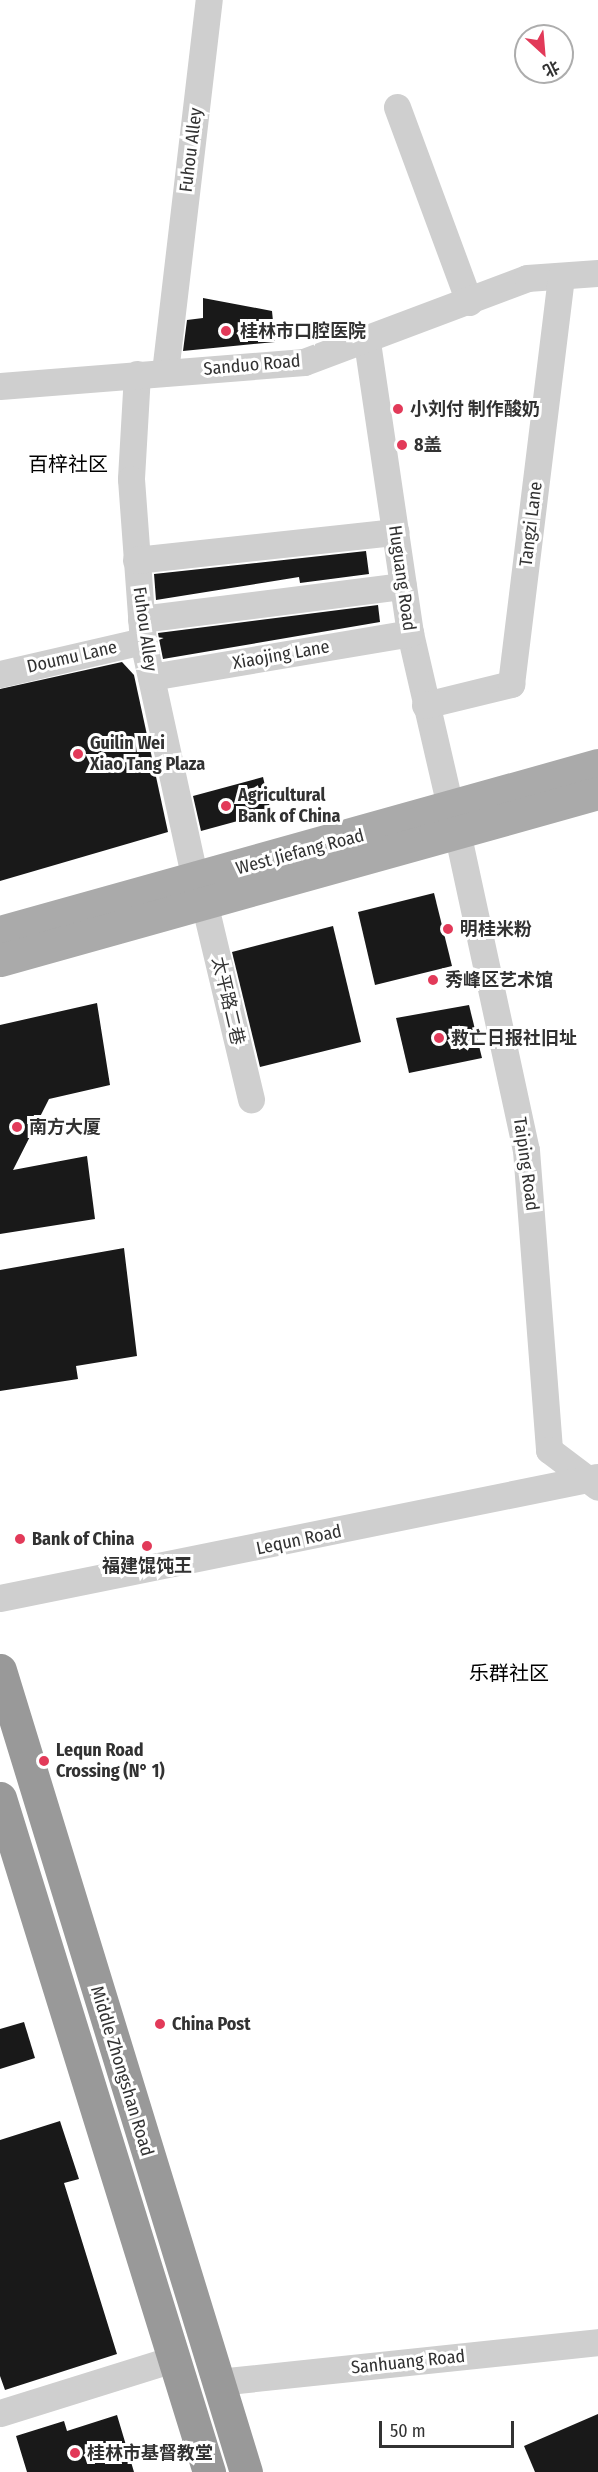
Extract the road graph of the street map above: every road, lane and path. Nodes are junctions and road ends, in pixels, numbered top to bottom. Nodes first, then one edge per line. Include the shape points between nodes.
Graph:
1 (209, 0) edge
2 (397, 107) dead end
3 (598, 273) edge
4 (561, 276) junction
5 (469, 302) junction
6 (367, 342) junction
7 (165, 372) junction
8 (137, 374) junction
9 (0, 386) edge
10 (395, 532) junction
11 (136, 560) junction
12 (403, 586) junction
13 (142, 630) junction
14 (410, 633) junction
15 (0, 674) edge
16 (151, 677) junction
17 (425, 705) junction
18 (598, 765) edge
19 (598, 793) edge
20 (454, 823) junction
21 (200, 891) junction
22 (0, 932) edge
23 (0, 960) edge
24 (251, 1100) dead end
25 (594, 1481) edge
26 (0, 1598) edge
27 (0, 1670) edge
28 (0, 1798) edge
29 (598, 2342) edge
30 (173, 2359) junction
31 (218, 2382) junction
32 (0, 2413) edge
33 (209, 2472) edge
34 (246, 2472) edge

1 - 7 street, Fuhou Alley
2 - 5 street
3 - 4 street, Sanduo Road
4 - 5 street, Sanduo Road via 526,278
4 - 17 street, Tangzi Lane via 511,684
5 - 6 street, Sanduo Road
6 - 7 street, Sanduo Road via 304,362
6 - 10 street, Huguang Road
7 - 8 street, Sanduo Road
8 - 9 street, Sanduo Road
8 - 11 street, Fuhou Alley via 131,478
10 - 11 street
10 - 12 street, Huguang Road
11 - 13 street, Fuhou Alley
12 - 13 street, Doumu Lane
12 - 14 street, Huguang Road
13 - 15 street, Doumu Lane
13 - 16 street, Fuhou Alley
14 - 16 street, Xiaojing Lane
14 - 17 street, Huguang Road
16 - 21 street, Fuhou Alley
17 - 20 street, Huguang Road
18 - 20 main road, West Jiefang Road
19 - 20 main road, West Jiefang Road
20 - 21 main road, West Jiefang Road
20 - 25 street, Taiping Road via 526,1150 549,1450
21 - 22 main road, West Jiefang Road
21 - 23 main road, West Jiefang Road
21 - 24 street, 太平路二巷
25 - 26 street, Lequn Road
27 - 31 highway, Middle Zhongshan Road
28 - 30 highway, Middle Zhongshan Road
29 - 31 street, Sanhuang Road
30 - 32 street
30 - 33 highway, Middle Zhongshan Road
31 - 34 highway, Middle Zhongshan Road

